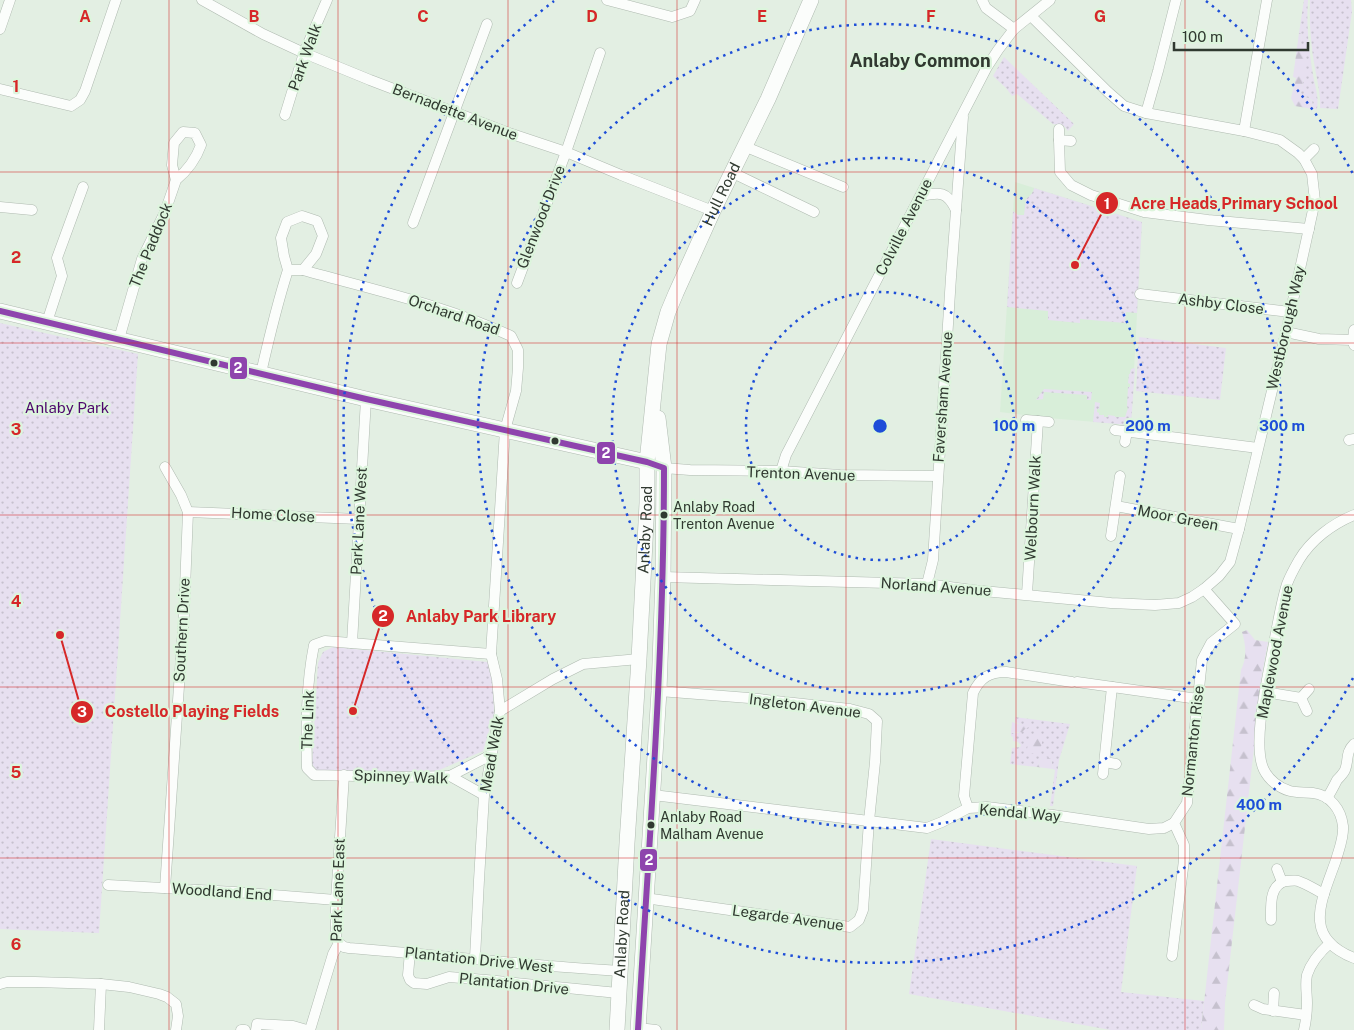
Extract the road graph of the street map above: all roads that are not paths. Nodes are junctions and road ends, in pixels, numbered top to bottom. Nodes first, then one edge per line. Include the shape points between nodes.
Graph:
1 (10, 0) edge
2 (116, 0) edge
3 (202, 0) edge
4 (327, 0) edge
5 (607, 0) edge
6 (695, 0) edge
7 (982, 0) edge
8 (1050, 0) edge
9 (1176, 0) edge
10 (1267, 0) edge
11 (808, 1) edge
12 (1031, 16) junction
13 (487, 24) dead end
14 (0, 29) edge
15 (1014, 29) junction
16 (304, 53) junction
17 (600, 53) dead end
18 (0, 89) edge
19 (455, 112) junction
20 (964, 113) junction
21 (1146, 114) junction
22 (286, 115) dead end
23 (1059, 129) dead end
24 (1244, 131) junction
25 (1059, 140) junction
26 (1070, 141) dead end
27 (746, 147) junction
28 (1314, 149) dead end
29 (566, 152) junction
30 (1304, 159) junction
31 (733, 173) junction
32 (176, 180) dead end
33 (843, 187) dead end
34 (83, 188) dead end
35 (921, 196) junction
36 (0, 208) edge
37 (32, 210) dead end
38 (956, 210) junction
39 (713, 211) junction
40 (814, 212) dead end
41 (413, 223) dead end
42 (1309, 229) junction
43 (288, 270) junction
44 (303, 270) junction
45 (517, 283) dead end
46 (1140, 294) dead end
47 (1152, 296) junction
48 (1150, 307) dead end
49 (0, 311) edge
50 (1290, 312) junction
51 (47, 322) junction
52 (1286, 332) junction
53 (1354, 338) edge
54 (119, 339) junction
55 (261, 372) junction
56 (655, 394) junction
57 (366, 398) junction
58 (1026, 420) dead end
59 (1038, 421) junction
60 (1049, 422) dead end
61 (505, 430) junction
62 (1115, 430) dead end
63 (1258, 448) junction
64 (647, 462) junction
65 (164, 467) dead end
66 (664, 468) junction
67 (781, 471) junction
68 (938, 476) junction
69 (1120, 476) dead end
70 (1116, 506) junction
71 (188, 512) junction
72 (1353, 518) edge
73 (359, 519) junction
74 (1239, 529) junction
75 (1111, 536) dead end
76 (663, 577) junction
77 (927, 584) junction
78 (1204, 589) junction
79 (1027, 594) junction
80 (352, 642) junction
81 (491, 654) junction
82 (639, 659) junction
83 (1060, 680) junction
84 (1112, 687) junction
85 (1309, 689) dead end
86 (659, 692) junction
87 (1058, 692) dead end
88 (1265, 692) junction
89 (1301, 698) junction
90 (1198, 699) junction
91 (500, 711) junction
92 (1307, 712) dead end
93 (1354, 744) edge
94 (491, 755) junction
95 (1104, 762) junction
96 (1116, 764) dead end
97 (1103, 774) dead end
98 (344, 775) junction
99 (450, 776) junction
100 (484, 795) junction
101 (653, 795) junction
102 (1328, 798) junction
103 (968, 808) junction
104 (869, 822) junction
105 (1174, 823) junction
106 (1277, 869) dead end
107 (1282, 882) junction
108 (108, 885) dead end
109 (165, 888) junction
110 (1324, 894) junction
111 (645, 898) junction
112 (336, 900) junction
113 (1271, 920) dead end
114 (339, 943) junction
115 (1330, 943) junction
116 (410, 952) junction
117 (1172, 956) dead end
118 (475, 958) junction
119 (1354, 958) edge
120 (620, 971) junction
121 (0, 984) edge
122 (101, 984) junction
123 (618, 993) junction
124 (1274, 993) dead end
125 (1254, 1005) dead end
126 (1273, 1011) junction
127 (1306, 1015) junction
128 (638, 1029) edge
129 (99, 1030) edge
130 (176, 1030) edge
131 (241, 1030) edge
132 (245, 1030) edge
133 (256, 1030) edge
134 (309, 1030) edge
135 (617, 1030) edge
136 (656, 1030) edge
137 (1304, 1030) edge

1 - 14 street
2 - 18 street via 80,100 72,106
3 - 16 street, Bernadette Avenue
4 - 16 street, Park Walk
5 - 6 street via 672,17 690,11
7 - 15 street via 986,8
8 - 12 street, Colville Avenue
9 - 21 street
10 - 24 street
11 - 27 main road, Hull Road
12 - 15 street, Colville Avenue
12 - 21 street, Westborough Way via 1124,106
13 - 19 street
15 - 20 street, Colville Avenue via 998,50
16 - 19 street, Bernadette Avenue
16 - 22 street, Park Walk
17 - 29 street, Glenwood Drive
19 - 29 street, Bernadette Avenue
19 - 41 street
20 - 35 street, Colville Avenue
20 - 38 street, Faversham Avenue
21 - 24 street, Westborough Way
23 - 25 street
24 - 30 street, Westborough Way via 1280,140
25 - 26 street
25 - 42 street via 1060,172 1070,185 1091,195 1144,212
27 - 31 main road, Hull Road
27 - 33 street
28 - 30 street
29 - 39 street, Bernadette Avenue
29 - 45 street, Glenwood Drive
30 - 42 street, Westborough Way via 1312,174 1315,201
31 - 39 main road, Hull Road
31 - 40 street
32 - 54 street, The Paddock via 165,212 142,259
34 - 51 street via 57,258 62,276
35 - 38 street via 942,194 950,199
35 - 67 street, Colville Avenue via 786,455
36 - 37 street
38 - 68 street, Faversham Avenue
39 - 56 main road, Hull Road via 668,312 659,344
42 - 50 street, Westborough Way
43 - 44 street
43 - 44 street via 280,238 287,222 302,216 317,222 323,236 316,254
43 - 55 street
44 - 61 street, Orchard Road via 436,307 511,336 518,350 518,368 516,391
46 - 47 street, Ashby Close
47 - 48 street
47 - 50 street, Ashby Close
49 - 51 main road
50 - 52 street, Westborough Way
51 - 54 main road
52 - 53 street via 1319,339
52 - 63 street, Westborough Way
54 - 55 main road
55 - 57 main road
56 - 64 main road, Anlaby Road
56 - 66 main road, Anlaby Road
57 - 61 main road
57 - 73 street, Park Lane West
58 - 59 street
59 - 60 street
59 - 79 street, Welbourn Walk
61 - 64 main road
61 - 81 street, Mead Walk
62 - 63 street via 1126,437
63 - 74 street, Westborough Way
64 - 82 main road, Anlaby Road
65 - 71 street, Southern Drive
66 - 67 street, Trenton Avenue
66 - 76 main road, Anlaby Road
67 - 68 street, Trenton Avenue
68 - 77 street, Faversham Avenue via 933,560
69 - 70 street, Moor Green
70 - 74 street, Moor Green
70 - 75 street, Moor Green
71 - 73 street, Home Close
71 - 109 street, Southern Drive
72 - 88 street, Maplewood Avenue via 1333,526 1299,559 1282,604
73 - 80 street, Park Lane West
74 - 78 street, Westborough Way via 1230,562
76 - 77 street, Norland Avenue
76 - 86 main road, Anlaby Road
77 - 79 street, Norland Avenue
78 - 79 street, Norland Avenue via 1178,603 1155,605
78 - 90 street, Normanton Rise via 1235,624 1210,643 1202,660
80 - 81 street
80 - 98 street, The Link via 325,641 314,645 308,698 307,768 314,774
81 - 91 street, Mead Walk
82 - 91 street via 583,664
82 - 120 main road, Anlaby Road
83 - 84 street
83 - 87 street
83 - 103 street via 997,672 978,684 973,693 964,796
84 - 90 street
84 - 95 street
85 - 89 street
86 - 101 main road, Anlaby Road
86 - 104 street, Ingleton Avenue via 850,709 869,714 876,721 877,737
88 - 89 street
88 - 102 street, Maplewood Avenue via 1260,754 1264,769 1282,788
89 - 92 street
90 - 105 street, Normanton Rise via 1187,803
91 - 94 street, Mead Walk
93 - 102 street via 1347,755 1344,773
94 - 99 street
94 - 100 street, Mead Walk
95 - 96 street
95 - 97 street
98 - 99 street, Spinney Walk
98 - 112 street, Park Lane East
99 - 100 street, Spinney Walk
100 - 118 street, Mead Walk
101 - 104 street, Kendal Way
101 - 111 main road, Anlaby Road
102 - 110 street via 1341,815 1343,828 1342,843
103 - 104 street, Kendal Way via 927,828
103 - 105 street, Kendal Way via 987,807 1148,829 1164,828
104 - 111 street, Legarde Avenue via 863,910 859,920 850,927
105 - 117 street via 1184,852
106 - 107 street
107 - 110 street via 1298,881
107 - 113 street via 1272,895
108 - 109 street, Woodland End
109 - 112 street, Woodland End
110 - 115 street via 1319,911 1320,924
111 - 128 main road, Anlaby Road
112 - 114 street, Park Lane East via 336,938
114 - 116 street, Plantation Drive West via 349,948
114 - 134 street, Park Lane East
115 - 119 street
115 - 127 street via 1313,962 1308,974
116 - 118 street, Plantation Drive West
116 - 123 street, Plantation Drive via 408,975 414,983 427,984 449,977
118 - 120 street, Plantation Drive West
120 - 123 main road, Anlaby Road
121 - 122 street
122 - 129 street
122 - 130 street via 167,997 176,1004
123 - 135 main road, Anlaby Road
124 - 126 street
125 - 126 street
126 - 127 street
127 - 137 street
128 - 136 street
131 - 132 street
133 - 134 street, Park Lane East via 257,1024

